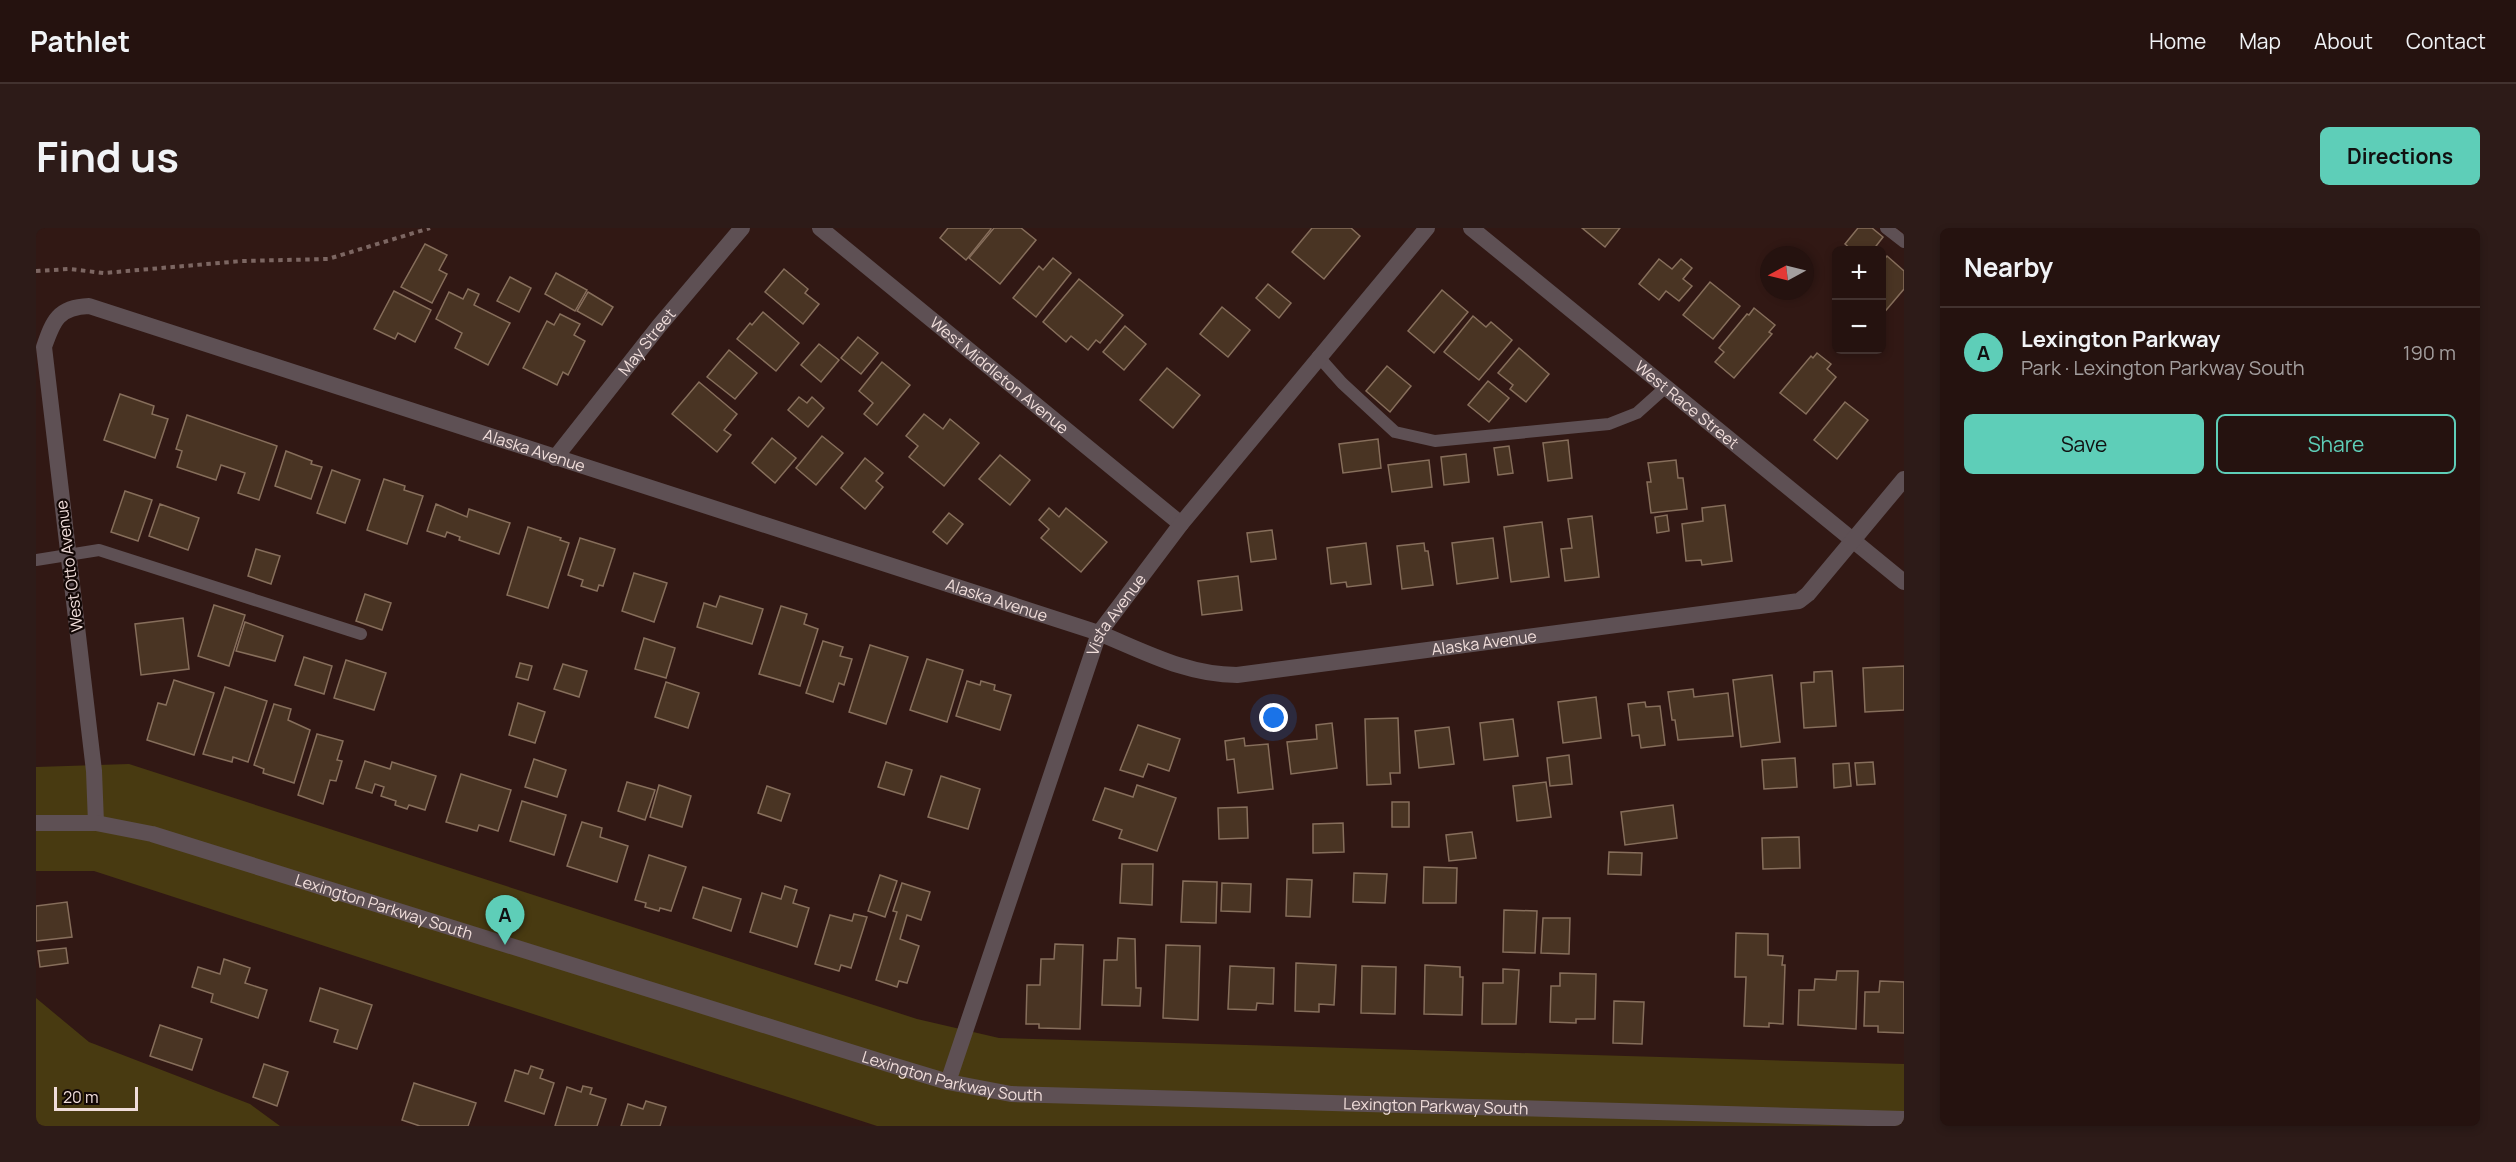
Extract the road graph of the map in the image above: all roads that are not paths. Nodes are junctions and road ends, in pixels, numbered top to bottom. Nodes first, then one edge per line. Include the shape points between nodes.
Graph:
1 (742, 228) edge
2 (820, 228) edge
3 (1427, 228) edge
4 (1471, 228) edge
5 (1886, 228) edge
6 (1904, 242) edge
7 (62, 313) joint
8 (1318, 356) junction
9 (1666, 387) junction
10 (555, 458) junction
11 (1904, 479) edge
12 (1181, 524) junction
13 (1853, 540) junction
14 (68, 554) junction
15 (36, 560) edge
16 (1904, 582) edge
17 (1099, 633) junction
18 (361, 634) dead end
19 (36, 823) edge
20 (96, 823) junction
21 (948, 1082) junction
22 (1904, 1119) edge

1 - 10 street, May Street
2 - 12 street, West Middleton Avenue
3 - 8 street, Vista Avenue
4 - 9 street, West Race Street
5 - 6 lane
7 - 10 street, Alaska Avenue via 73,307 89,306
7 - 14 street, West Otto Avenue via 52,324 44,347
8 - 9 lane via 1395,432 1435,441 1609,423 1637,413
8 - 12 street, Vista Avenue
9 - 13 street, West Race Street
10 - 17 street, Alaska Avenue
11 - 13 street, Alaska Avenue
12 - 17 street, Vista Avenue
13 - 16 street, West Race Street
13 - 17 street, Alaska Avenue via 1808,594 1786,604 1237,675 1212,675 1188,669
14 - 15 lane
14 - 18 lane via 99,550
14 - 20 street, West Otto Avenue via 94,771
17 - 21 street, Vista Avenue
19 - 20 street, Lexington Parkway South
20 - 21 street, Lexington Parkway South via 163,838
21 - 22 street, Lexington Parkway South via 1011,1094

